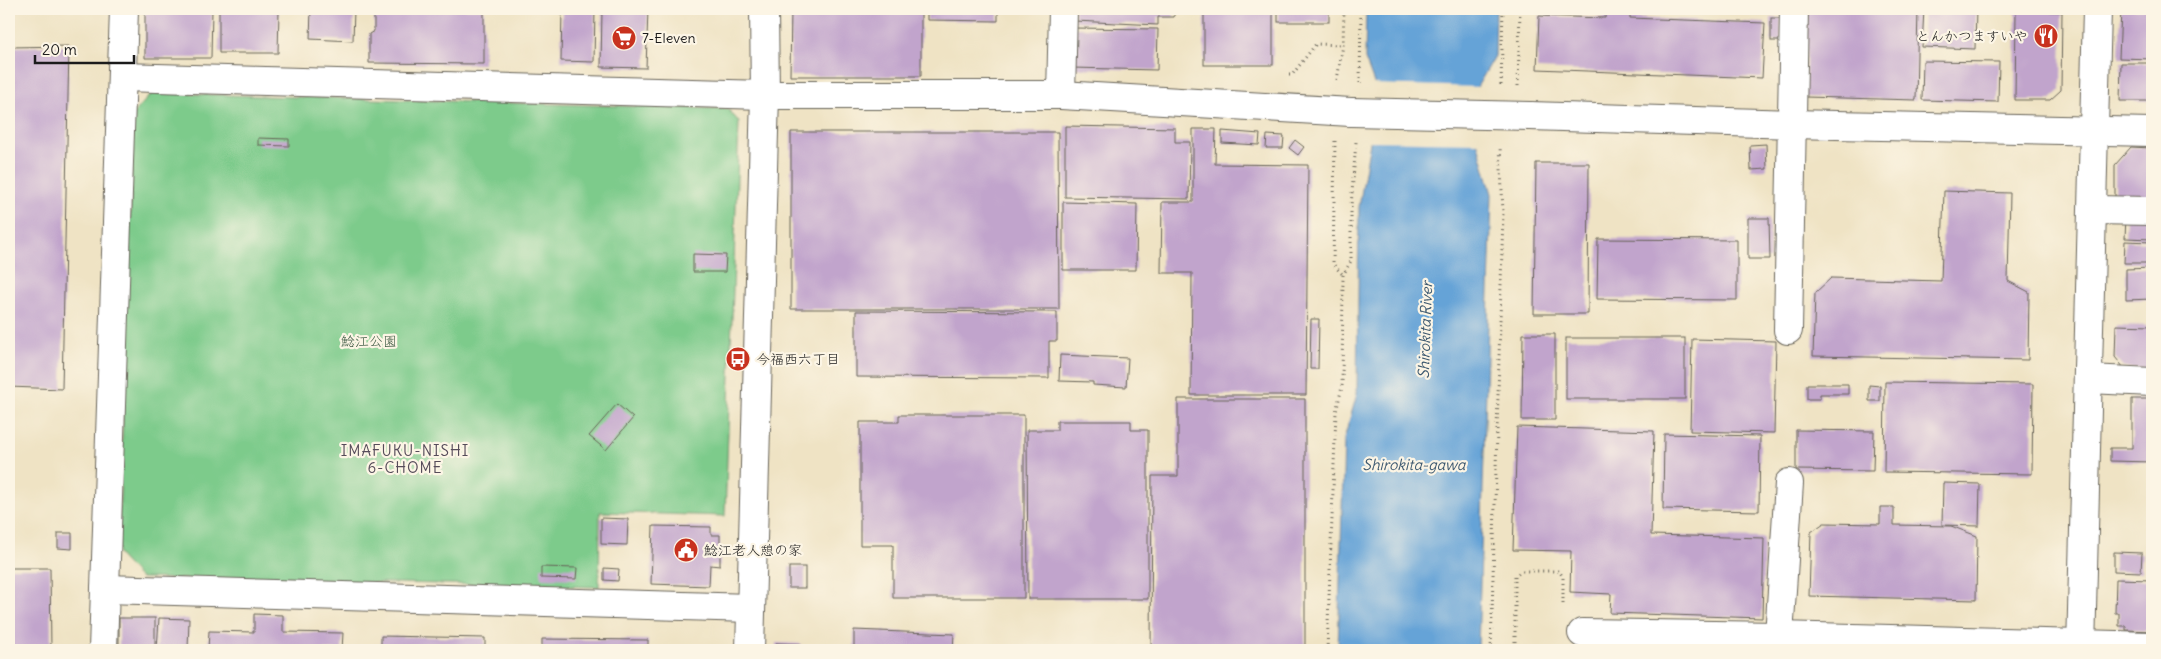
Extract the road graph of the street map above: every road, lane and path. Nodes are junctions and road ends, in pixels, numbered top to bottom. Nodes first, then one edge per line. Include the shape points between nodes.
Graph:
1 (124, 9) edge
2 (764, 9) edge
3 (1064, 9) edge
4 (1344, 9) edge
5 (1361, 9) edge
6 (1504, 9) edge
7 (1520, 9) edge
8 (1794, 9) edge
9 (2097, 9) edge
10 (1343, 45) junction
11 (1283, 75) dead end
12 (122, 78) junction
13 (1336, 80) dead end
14 (1501, 94) dead end
15 (765, 95) junction
16 (1060, 95) junction
17 (1524, 106) junction
18 (1349, 112) junction
19 (1791, 124) junction
20 (2094, 131) junction
21 (2152, 132) edge
22 (1356, 139) dead end
23 (1500, 140) dead end
24 (2093, 210) junction
25 (2152, 211) edge
26 (1343, 275) junction
27 (1788, 330) dead end
28 (2089, 379) junction
29 (2152, 382) edge
30 (1789, 483) dead end
31 (1559, 571) dead end
32 (105, 589) junction
33 (751, 608) junction
34 (1582, 633) dead end
35 (1778, 636) junction
36 (2152, 646) edge
37 (2081, 647) edge
38 (1491, 649) edge
39 (103, 650) edge
40 (750, 650) edge
41 (1327, 650) edge

1 - 12 street
2 - 15 street
3 - 16 street
4 - 10 path
5 - 18 path
6 - 14 path
7 - 17 path
8 - 19 street
9 - 20 street
10 - 11 path via 1316,44 1292,75
10 - 13 path
12 - 15 street
12 - 32 street
15 - 16 street
15 - 33 street
16 - 18 street
17 - 18 street, bridge
17 - 19 street
18 - 26 path via 1333,264
19 - 20 street
19 - 27 street
20 - 21 street
20 - 24 street
22 - 26 path via 1351,262
23 - 38 path via 1503,213
24 - 25 street
24 - 28 street
26 - 41 path via 1342,387 1336,412
28 - 29 street
28 - 37 street
30 - 35 street
31 - 38 path via 1522,571 1515,576 1515,648
32 - 33 street
32 - 39 street
33 - 40 street
34 - 35 street
35 - 37 street
36 - 37 street

